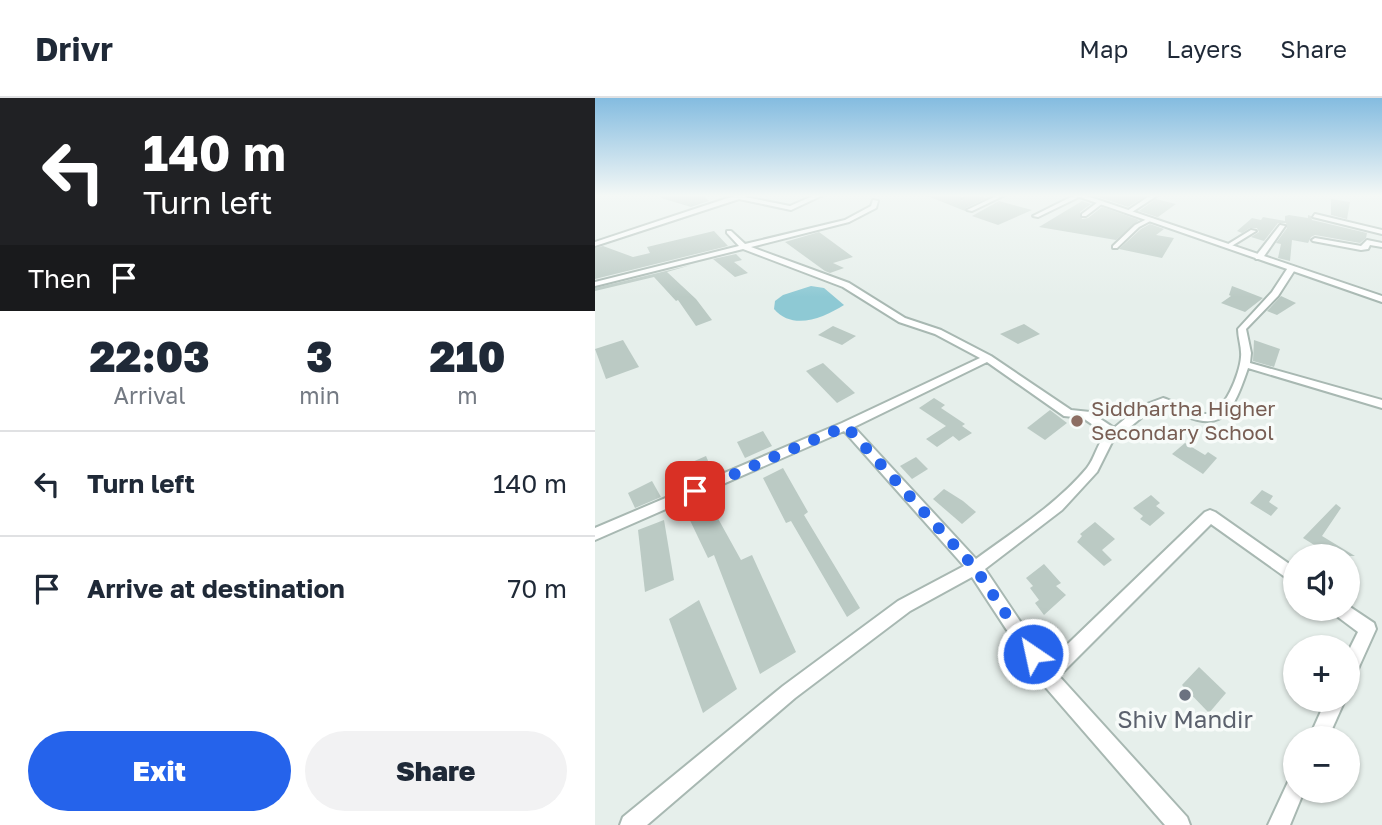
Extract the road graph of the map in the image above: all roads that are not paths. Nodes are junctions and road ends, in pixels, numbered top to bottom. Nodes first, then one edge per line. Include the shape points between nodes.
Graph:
1 (641, 229) edge
2 (816, 229) edge
3 (1134, 229) edge
4 (1179, 229) edge
5 (1280, 229) edge
6 (1253, 231) dead end
7 (729, 232) dead end
8 (1370, 235) dead end
9 (1382, 237) edge
10 (1315, 240) dead end
11 (595, 244) edge
12 (1382, 245) edge
13 (1228, 246) junction
14 (744, 247) junction
15 (1115, 247) dead end
16 (1259, 257) junction
17 (1292, 268) junction
18 (595, 284) edge
19 (1382, 299) edge
20 (988, 358) junction
21 (1244, 364) junction
22 (1382, 404) edge
23 (846, 426) junction
24 (1115, 435) junction
25 (595, 534) edge
26 (975, 568) junction
27 (1283, 568) edge
28 (1357, 621) edge
29 (1360, 646) edge
30 (1047, 676) junction
31 (1289, 803) edge
32 (631, 825) edge
33 (1179, 825) edge
34 (1279, 825) edge

1 - 11 street
2 - 14 street
3 - 15 street
4 - 13 street
5 - 16 street
6 - 13 street
7 - 14 street
8 - 9 street
10 - 12 street via 1361,248 1366,248 1367,242
13 - 16 street
14 - 18 street
14 - 20 street via 846,285 902,320 938,332
16 - 17 street
17 - 19 street
17 - 21 street via 1242,329
20 - 23 street
20 - 24 street via 1068,413 1086,415
21 - 22 street
21 - 24 street via 1224,414 1213,420 1197,418 1163,401 1143,410
23 - 25 street
23 - 26 street
24 - 26 street via 1107,440 1093,469 1056,506
26 - 30 street
26 - 32 street via 904,606
27 - 30 street via 1210,516
28 - 29 street via 1368,629
30 - 33 street
31 - 34 street

